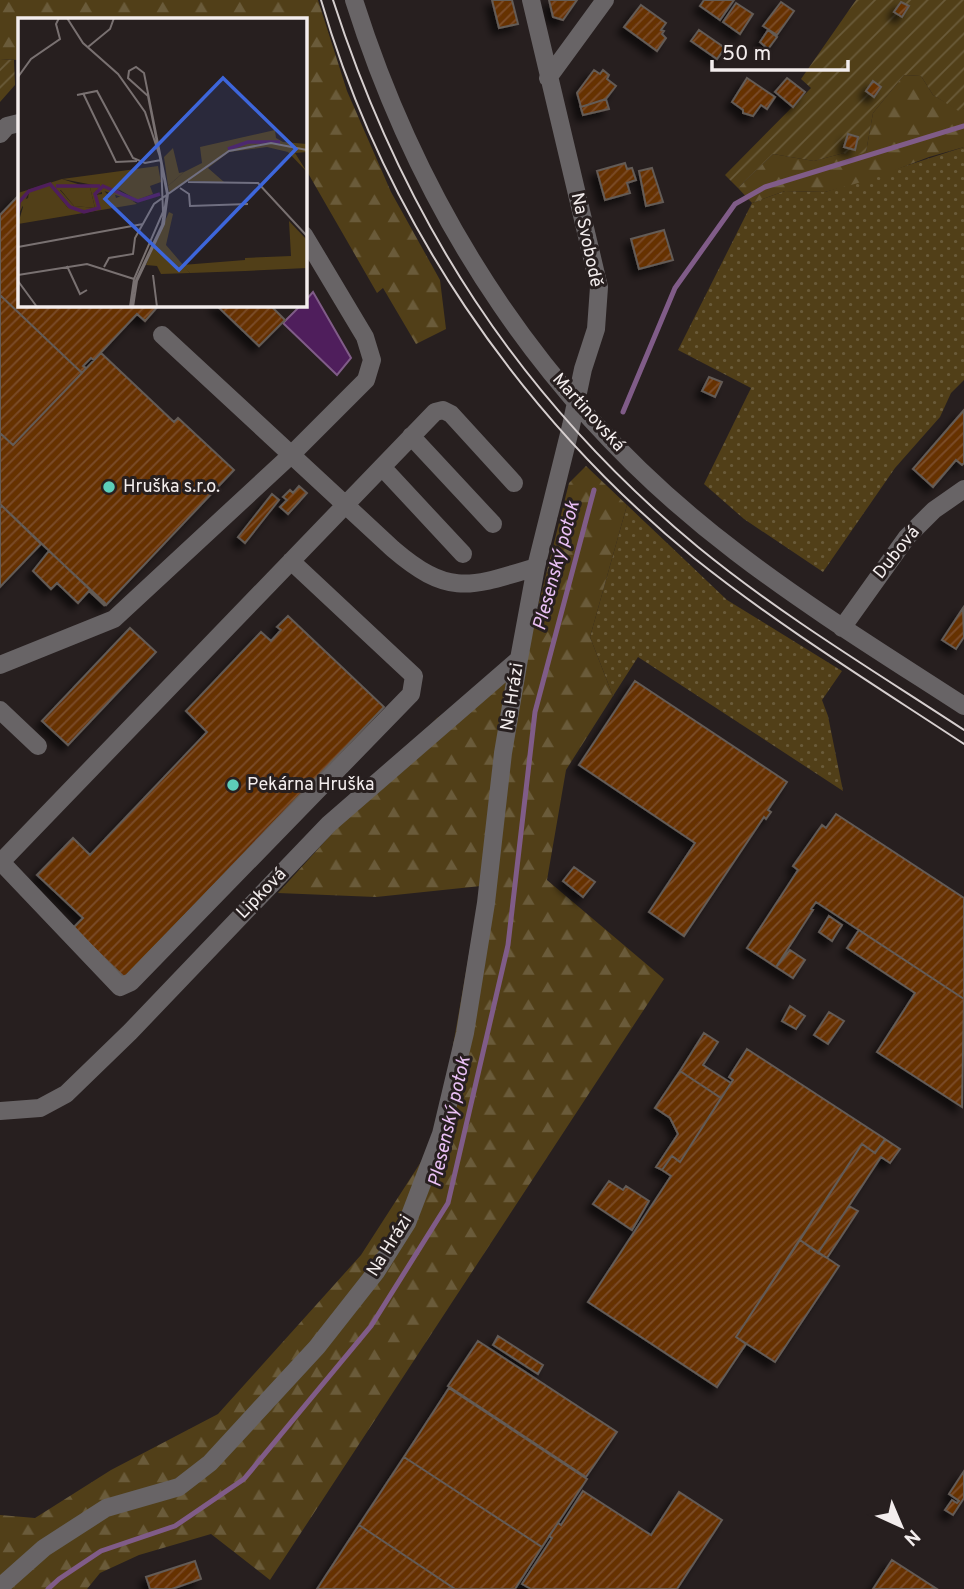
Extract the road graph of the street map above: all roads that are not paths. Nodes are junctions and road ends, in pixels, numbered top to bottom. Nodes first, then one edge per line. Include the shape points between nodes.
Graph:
1 (354, 0) edge
2 (531, 0) edge
3 (605, 0) edge
4 (548, 78) junction
5 (18, 123) edge
6 (0, 134) edge
7 (306, 238) edge
8 (162, 335) dead end
9 (577, 403) junction
10 (411, 436) junction
11 (291, 455) junction
12 (382, 467) junction
13 (514, 483) dead end
14 (964, 489) edge
15 (345, 505) junction
16 (493, 523) dead end
17 (463, 554) dead end
18 (291, 561) junction
19 (536, 567) junction
20 (842, 628) junction
21 (519, 659) junction
22 (0, 665) edge
23 (964, 706) edge
24 (0, 710) edge
25 (38, 746) dead end
26 (1, 863) edge
27 (0, 1111) edge
28 (0, 1587) edge

1 - 9 street, Martinovská via 388,98 430,188 489,289
2 - 4 street, Na Svobodě
3 - 4 street
4 - 9 street, Na Svobodě via 599,287 596,329
5 - 6 street
7 - 11 street via 365,337 372,360 366,380
8 - 11 street
9 - 19 street, Na Hrázi
9 - 20 street, Martinovská via 689,514
10 - 12 street
10 - 13 street via 443,410
10 - 16 street
11 - 15 street
11 - 22 street via 114,619
12 - 15 street
12 - 17 street
14 - 20 street, Dubová via 907,537
15 - 18 street
15 - 19 street via 408,562 433,578 481,583
18 - 26 street
18 - 26 street via 414,676 411,694 131,982 120,987
19 - 21 street, Na Hrázi
20 - 23 street, Martinovská
21 - 27 street, Lipková via 329,824 65,1094 40,1108
21 - 28 street, Na Hrázi via 465,1033 441,1134 407,1223 317,1348 210,1463 179,1487 106,1508 44,1548
24 - 25 street

